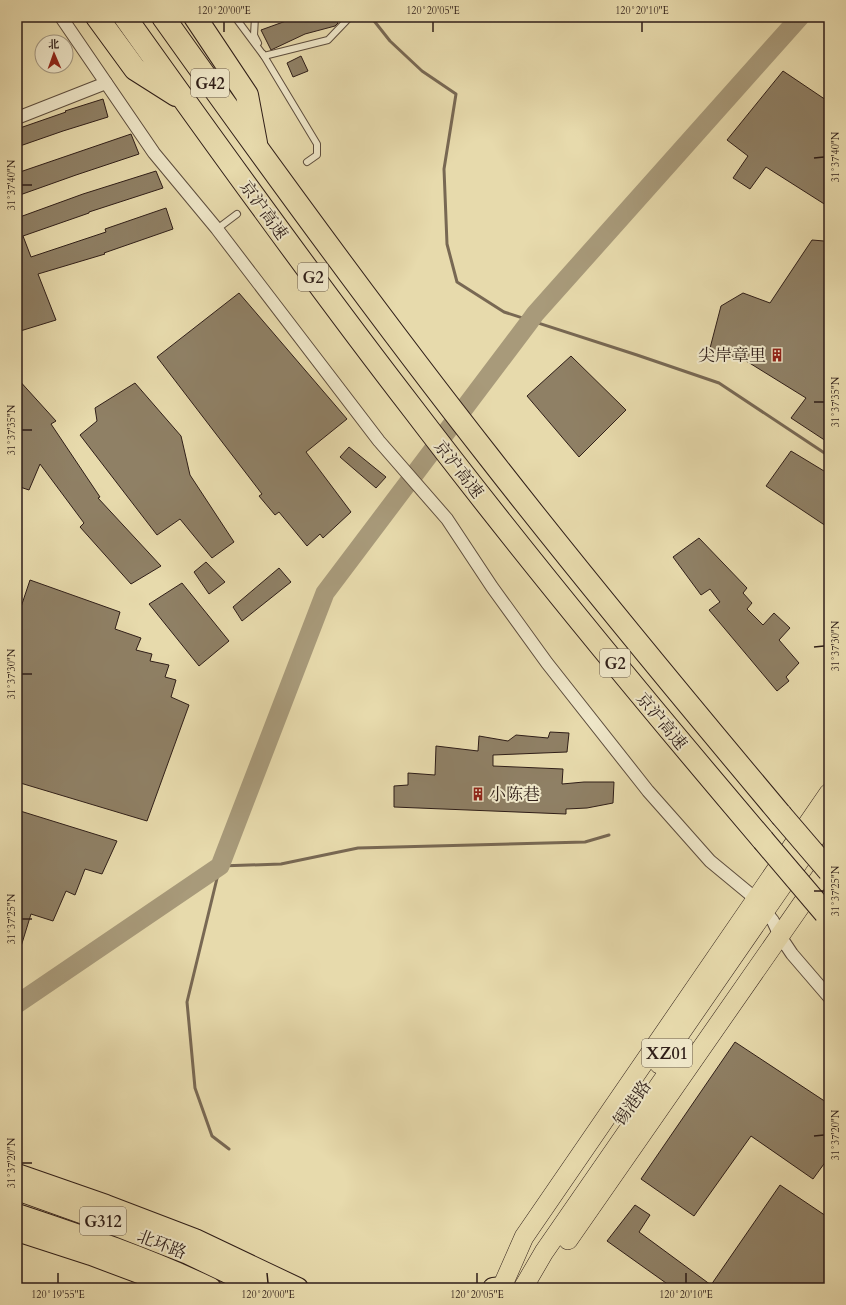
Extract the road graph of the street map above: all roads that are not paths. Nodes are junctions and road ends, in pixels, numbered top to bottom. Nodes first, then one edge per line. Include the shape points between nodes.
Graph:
1 (61, 17) edge
2 (97, 17) edge
3 (125, 17) edge
4 (163, 17) edge
5 (195, 17) edge
6 (235, 17) edge
7 (255, 17) edge
8 (350, 17) edge
9 (264, 56) junction
10 (106, 83) junction
11 (184, 100) junction
12 (17, 118) edge
13 (257, 150) junction
14 (307, 162) dead end
15 (237, 214) dead end
16 (217, 229) junction
17 (829, 793) edge
18 (829, 818) edge
19 (829, 840) edge
20 (829, 865) edge
21 (829, 871) edge
22 (827, 916) edge
23 (768, 917) junction
24 (829, 997) edge
25 (20, 1180) edge
26 (17, 1214) edge
27 (17, 1231) edge
28 (180, 1281) edge
29 (211, 1288) edge
30 (259, 1288) edge
31 (298, 1288) edge
32 (499, 1288) edge
33 (523, 1288) edge
34 (527, 1288) edge

1 - 10 street
2 - 11 highway, 京沪高速 / G2 via 135,69
3 - 11 highway, G42
4 - 13 highway, G42
5 - 13 highway, 京沪高速 / G2 via 247,95
6 - 9 lane
7 - 9 lane via 254,35
8 - 9 lane via 328,40
9 - 14 lane via 317,144 317,155
10 - 12 street
10 - 16 street via 154,153
11 - 22 highway, 京沪高速 / G2, bridge via 311,274 470,483 650,706
13 - 21 highway, 京沪高速 / G2, bridge via 489,458 682,697
15 - 16 lane
16 - 23 street via 379,441 447,519 547,663 648,791 710,861
17 - 23 main road
18 - 23 main road, 锡港路 / XZ01
19 - 23 main road, 锡港路 / XZ01
20 - 23 main road
23 - 24 street via 792,954
23 - 32 main road via 524,1237
23 - 33 main road, 锡港路 / XZ01 via 544,1252
23 - 34 main road via 555,1259
25 - 30 highway, 北环路 / G312 via 108,1223 188,1254
25 - 31 highway via 106,1205 195,1239
26 - 28 highway, 北环路 / G312 via 96,1240
27 - 28 highway
28 - 29 highway, 北环路 / G312

